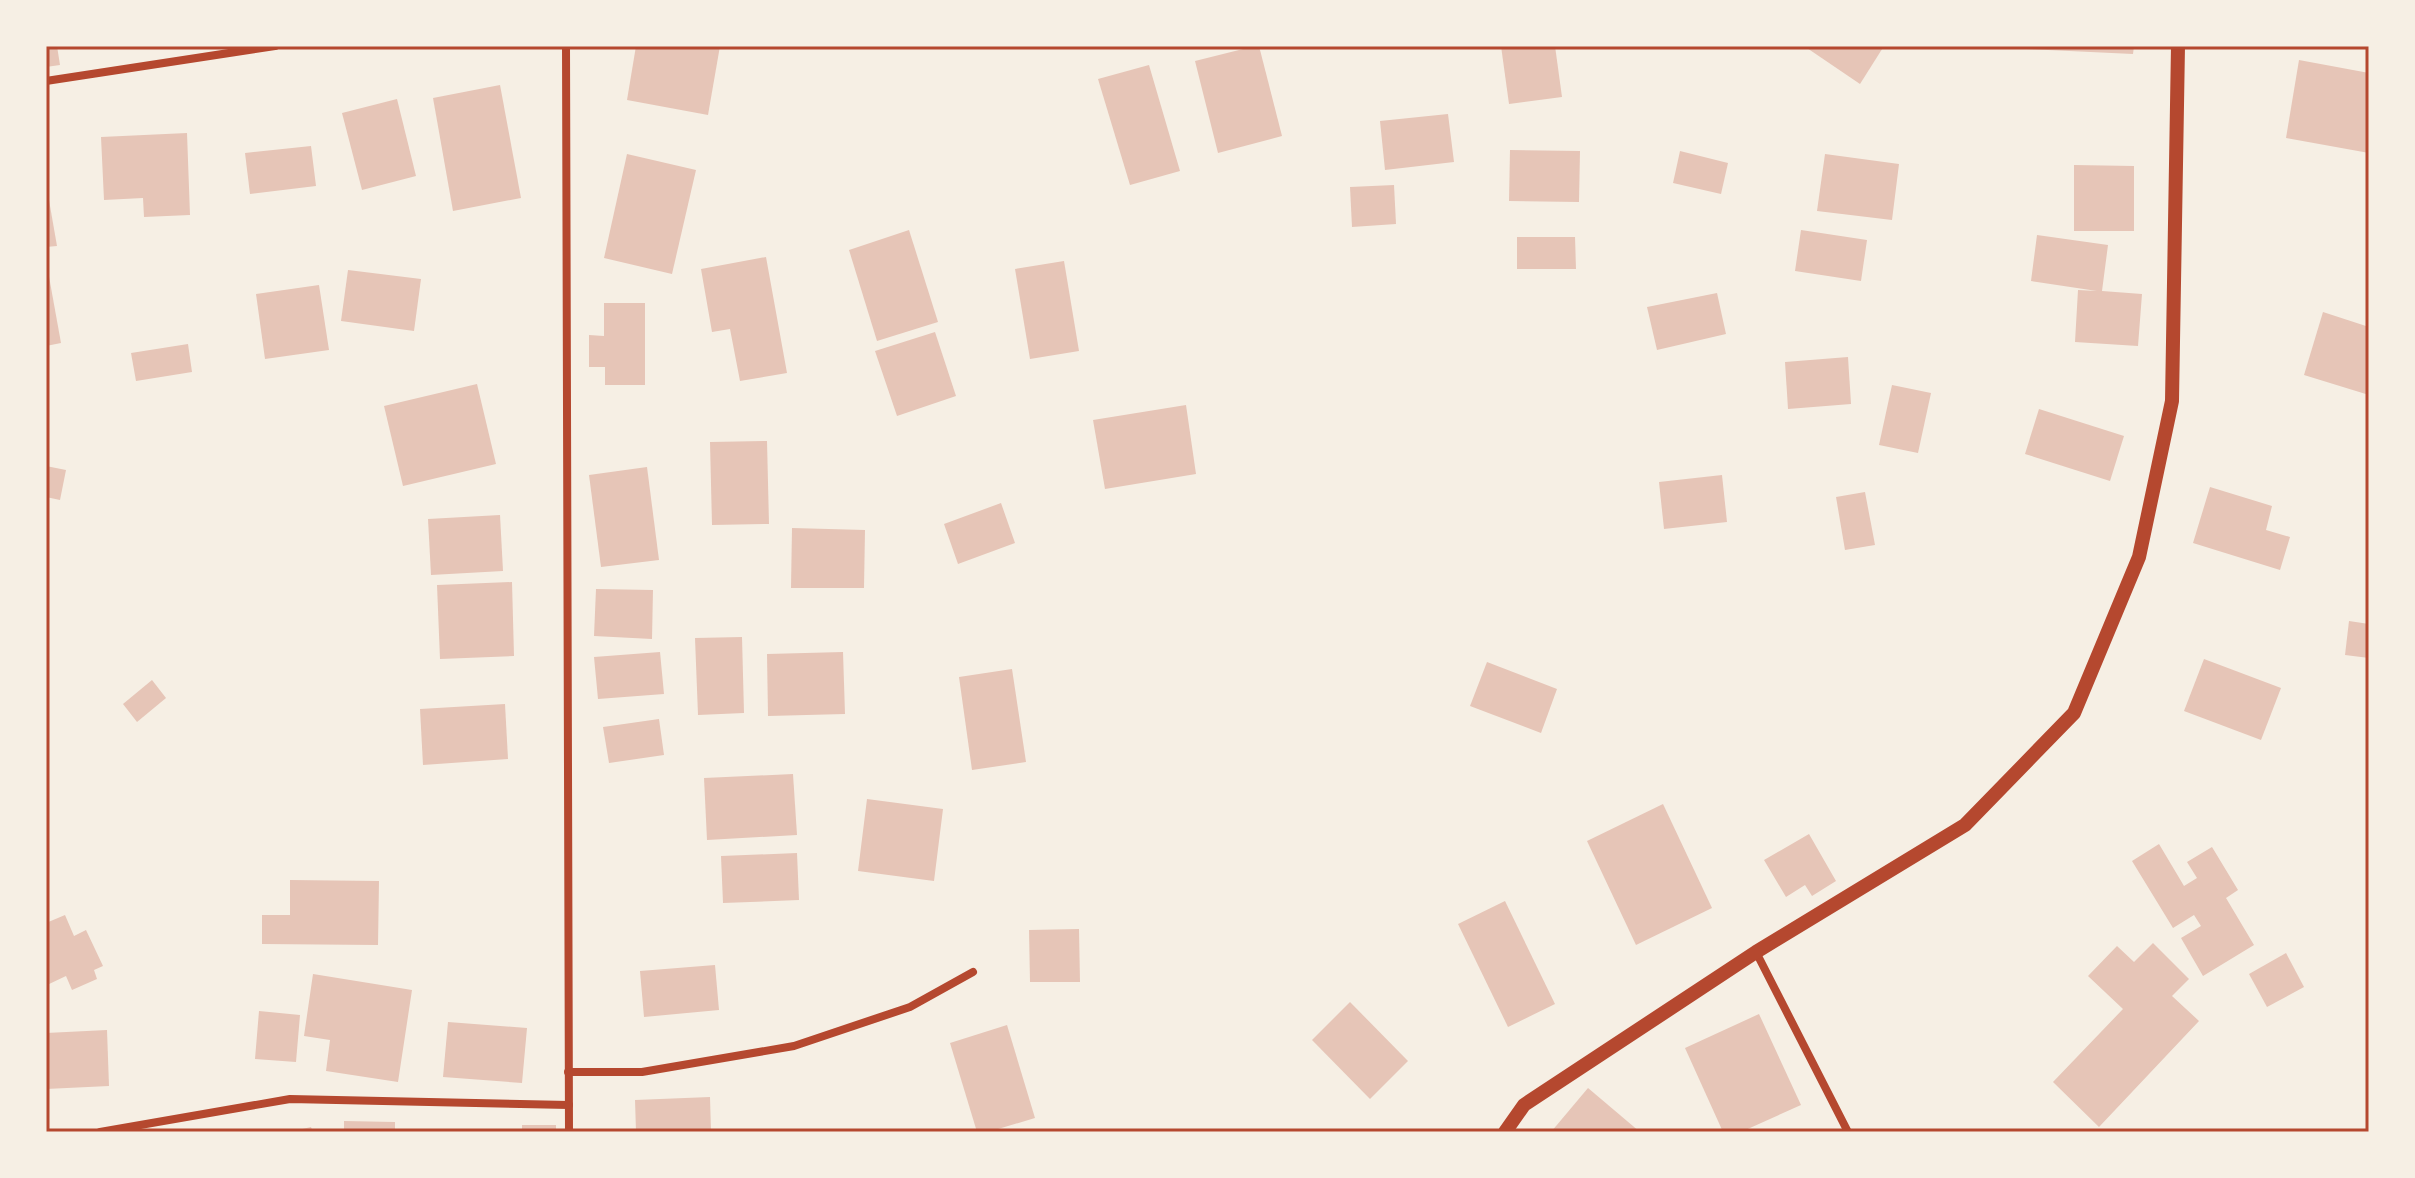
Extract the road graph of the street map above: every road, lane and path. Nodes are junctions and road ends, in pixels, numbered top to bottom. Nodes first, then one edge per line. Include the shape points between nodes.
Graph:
1 (275, 46) edge
2 (566, 46) edge
3 (2178, 46) edge
4 (46, 81) edge
5 (1756, 952) junction
6 (973, 972) dead end
7 (568, 1072) junction
8 (569, 1105) junction
9 (100, 1132) edge
10 (569, 1132) edge
11 (1505, 1132) edge
12 (1848, 1132) edge

1 - 4 street
2 - 7 street
3 - 5 street via 2172,401 2139,557 2074,713 1965,825
5 - 11 street via 1524,1105
5 - 12 street
6 - 7 street via 910,1007 794,1046 642,1072
7 - 8 street
8 - 9 street via 290,1099
8 - 10 street

